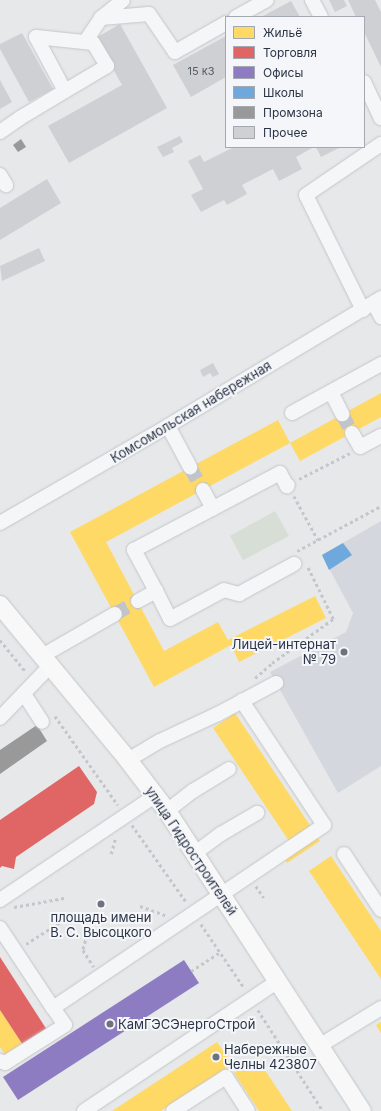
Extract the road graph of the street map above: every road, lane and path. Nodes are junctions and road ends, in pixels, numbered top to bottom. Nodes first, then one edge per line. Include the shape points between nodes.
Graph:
1 (123, 0) edge
2 (267, 0) edge
3 (312, 0) edge
4 (238, 16) edge
5 (320, 16) edge
6 (101, 18) junction
7 (225, 24) edge
8 (85, 42) junction
9 (365, 84) edge
10 (65, 91) junction
11 (381, 118) edge
12 (0, 132) edge
13 (381, 144) edge
14 (372, 304) edge
15 (381, 317) edge
16 (381, 364) edge
17 (331, 392) junction
18 (292, 413) dead end
19 (342, 414) tunnel mouth
20 (168, 426) junction
21 (352, 433) tunnel mouth
22 (381, 436) edge
23 (360, 447) junction
24 (190, 467) tunnel mouth
25 (291, 489) junction
26 (203, 490) tunnel mouth
27 (381, 506) edge
28 (213, 509) junction
29 (1, 523) edge
30 (318, 540) junction
31 (299, 550) junction
32 (299, 559) junction
33 (156, 591) junction
34 (138, 601) tunnel mouth
35 (0, 605) edge
36 (115, 614) tunnel mouth
37 (0, 640) edge
38 (46, 661) junction
39 (253, 679) dead end
40 (35, 682) junction
41 (276, 683) dead end
42 (24, 694) junction
43 (242, 701) junction
44 (54, 715) dead end
45 (1, 716) edge
46 (42, 722) dead end
47 (128, 760) junction
48 (229, 770) dead end
49 (155, 796) junction
50 (167, 811) junction
51 (257, 813) dead end
52 (125, 816) junction
53 (194, 854) junction
54 (344, 854) dead end
55 (253, 882) dead end
56 (221, 895) junction
57 (64, 898) dead end
58 (264, 898) dead end
59 (4, 904) edge
60 (140, 906) dead end
61 (381, 910) edge
62 (194, 913) junction
63 (71, 915) dead end
64 (182, 922) junction
65 (0, 928) edge
66 (89, 929) dead end
67 (16, 952) junction
68 (220, 952) junction
69 (191, 971) dead end
70 (100, 976) junction
71 (277, 982) junction
72 (251, 998) junction
73 (53, 1008) junction
74 (381, 1008) edge
75 (320, 1046) junction
76 (0, 1061) edge
77 (84, 1111) edge
78 (173, 1111) edge
79 (248, 1111) edge
80 (323, 1111) edge
81 (362, 1111) edge

1 - 6 street
2 - 4 street
3 - 5 street
6 - 7 street via 149,14 175,52
6 - 8 street
8 - 10 street via 94,43 107,66
8 - 10 street via 36,37
9 - 11 street
10 - 12 street
13 - 14 street via 306,195
14 - 15 street
14 - 20 street, Комсомольская набережная
16 - 17 street
17 - 18 street
17 - 19 street
20 - 24 street
20 - 29 street, Комсомольская набережная
21 - 23 street
22 - 23 street
23 - 25 path
25 - 28 street via 280,473
25 - 30 path
26 - 28 street
27 - 30 path
28 - 33 street via 134,550
30 - 31 path
31 - 32 path
31 - 32 path
32 - 33 street via 239,594 224,590 170,619
32 - 39 path via 333,618
33 - 34 street
35 - 38 main road, улица Гидростроителей
36 - 38 street
37 - 40 path
38 - 40 street
38 - 47 main road, улица Гидростроителей
40 - 42 street
41 - 43 street
42 - 45 street
42 - 46 street
43 - 47 street via 160,741
43 - 56 street via 324,825
44 - 52 path
47 - 49 main road, улица Гидростроителей
48 - 50 street
49 - 50 main road, улица Гидростроителей
49 - 52 street
50 - 53 main road, улица Гидростроителей
51 - 53 street via 221,834
52 - 59 street
52 - 62 path
53 - 56 main road, улица Гидростроителей
54 - 61 street
55 - 58 path
56 - 62 street
56 - 71 main road, улица Гидростроителей
57 - 59 path
60 - 64 path
62 - 64 street
62 - 68 path
63 - 67 path
64 - 70 street
65 - 67 street
66 - 70 path via 83,950
67 - 73 street
68 - 69 path
68 - 72 path
70 - 73 street
71 - 72 street
71 - 75 main road, улица Гидростроителей
72 - 77 street via 221,1021
72 - 80 path
73 - 76 street via 65,1025 5,1063
74 - 75 street
75 - 81 main road, улица Гидростроителей
78 - 79 street via 226,1077

